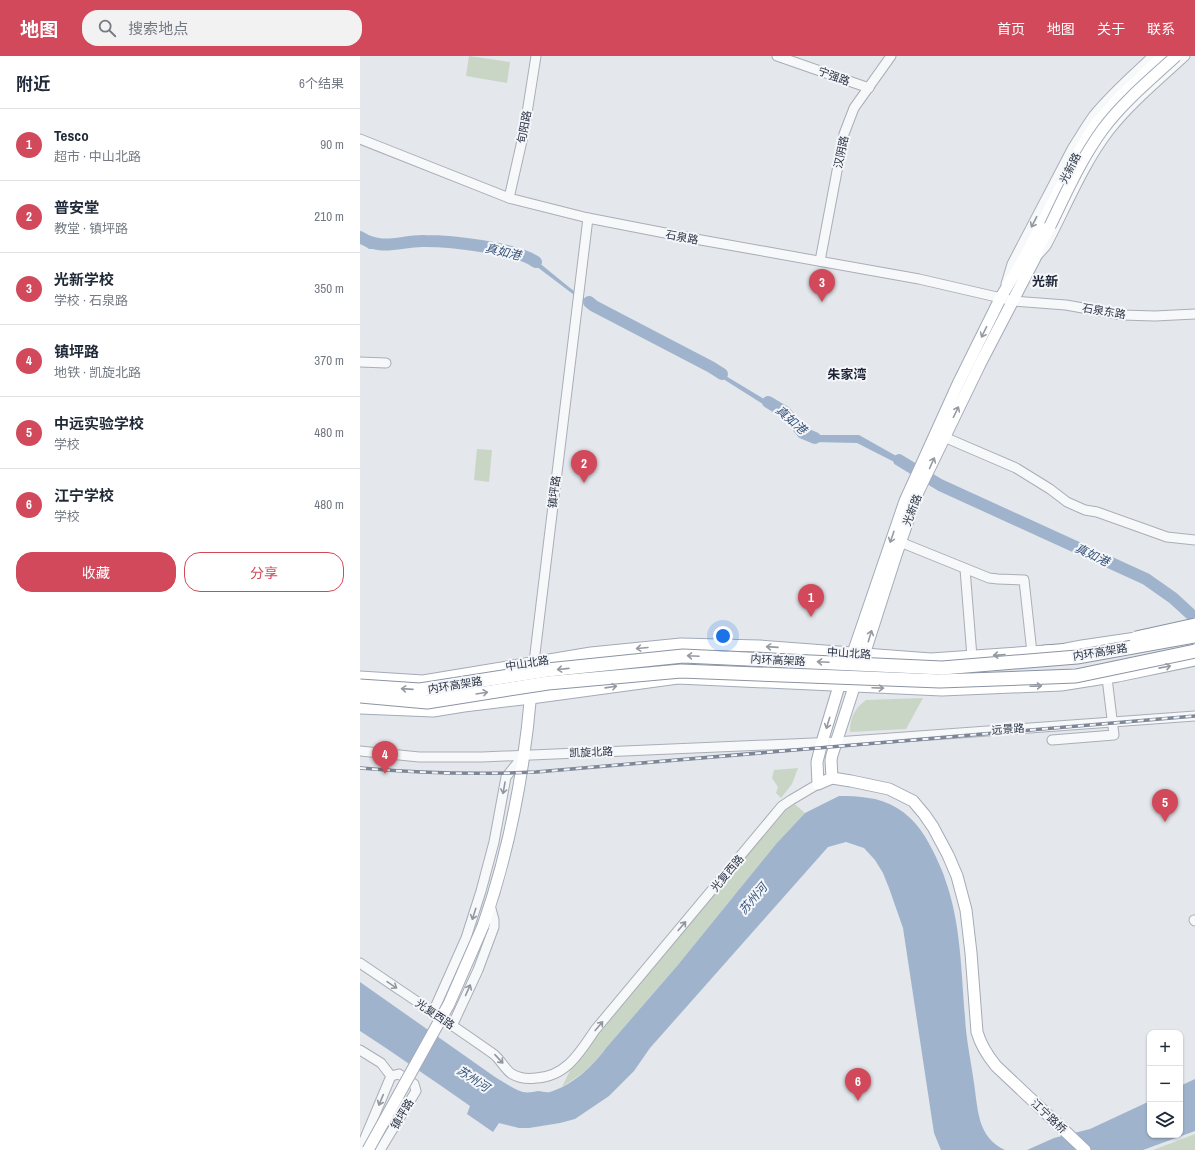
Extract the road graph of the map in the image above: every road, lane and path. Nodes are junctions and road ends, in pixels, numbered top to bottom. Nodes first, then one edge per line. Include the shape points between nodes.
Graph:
1 (536, 56) edge
2 (776, 56) edge
3 (891, 56) edge
4 (1153, 56) edge
5 (1163, 56) edge
6 (1179, 57) edge
7 (869, 88) junction
8 (360, 139) edge
9 (509, 198) junction
10 (588, 218) junction
11 (1046, 224) junction
12 (1035, 258) junction
13 (820, 261) junction
14 (1001, 298) junction
15 (1014, 301) junction
16 (1195, 314) edge
17 (360, 362) edge
18 (386, 363) dead end
19 (944, 437) junction
20 (935, 446) junction
21 (920, 477) junction
22 (1195, 540) edge
23 (900, 542) junction
24 (965, 569) junction
25 (1194, 630) edge
26 (1195, 651) edge
27 (1045, 652) junction
28 (1032, 653) junction
29 (859, 654) junction
30 (972, 657) junction
31 (1195, 660) edge
32 (534, 662) junction
33 (360, 677) edge
34 (1107, 678) junction
35 (360, 686) edge
36 (839, 686) junction
37 (854, 687) junction
38 (360, 696) edge
39 (531, 698) junction
40 (360, 708) edge
41 (1195, 716) edge
42 (1113, 721) junction
43 (1052, 740) dead end
44 (822, 742) junction
45 (836, 742) junction
46 (360, 751) edge
47 (524, 755) junction
48 (832, 778) junction
49 (818, 784) junction
50 (490, 905) junction
51 (360, 963) edge
52 (433, 1012) junction
53 (452, 1026) junction
54 (360, 1050) edge
55 (391, 1076) junction
56 (360, 1150) edge
57 (368, 1150) edge
58 (380, 1150) edge
59 (1085, 1150) edge

1 - 9 street, 旬阳路 via 524,132
2 - 7 street, 宁强路
3 - 7 street, 汉阴路
4 -> 14 street, 光新路 via 1105,102 1072,149 1012,264
5 - 11 main road, 光新路 via 1096,124 1077,154
6 - 11 main road, 光新路, bridge via 1123,106 1103,129
6 - 12 street, 光新路 via 1109,131 1089,161 1046,246
7 - 13 street, 汉阴路 via 854,108 844,134
8 - 9 street, 石泉路
9 - 10 street, 石泉路
10 - 13 street, 石泉路
10 - 32 street, 镇坪路
11 - 12 main road, 光新路
11 - 14 main road, 光新路
12 - 15 main road, 光新路
13 - 14 street, 石泉路 via 919,279
14 - 15 street, 石泉路
14 -> 20 main road, 光新路
15 - 16 street, 石泉东路 via 1066,305 1122,315
19 -> 15 main road, 光新路
17 - 18 street
19 - 20 main road, 光新路
19 - 22 street via 1016,468 1067,502 1085,510 1167,537
20 - 21 main road, 光新路
21 - 23 main road, 光新路 via 917,494
21 -> 29 main road, 光新路 via 900,514
23 - 24 street
29 -> 23 main road, 光新路
24 - 28 street via 989,578 1024,580
24 - 30 street
25 - 27 main road, 中山北路
25 - 27 highway, bridge via 1074,650
25 -> 35 highway, 内环高架路, bridge via 1077,657 942,668 683,656 547,670 420,690
38 -> 26 highway, 内环高架路, bridge via 427,702 548,683 681,671 940,681 1076,676
27 - 28 main road, 中山北路
28 -> 30 main road, 中山北路
29 - 30 main road, 中山北路 via 931,659
29 -> 32 main road, 中山北路 via 758,646 681,644 591,653
29 - 36 main road, 光新路
29 - 37 main road, 光新路
34 -> 31 main road
32 - 33 main road, 中山北路 via 423,681
32 - 39 main road, 镇坪路
37 -> 34 main road via 942,690 1061,685
34 - 42 street
36 - 37 main road
39 -> 36 main road via 678,678
36 -> 44 main road, 光新路
37 - 45 main road, 光新路
39 - 40 main road via 433,711
39 - 47 main road, 镇坪路
41 - 42 street, 远景路
42 - 43 street via 1114,735
42 - 45 street, 远景路
44 - 45 street, 远景路
44 - 47 street, 凯旋北路
44 - 49 main road, 光新路 via 817,762
45 - 48 main road, 光新路 via 830,760
46 - 47 street, 凯旋北路 via 419,757
47 - 50 main road, 镇坪路 via 508,845
47 -> 52 street via 506,777 494,842 481,891 458,956
48 - 49 main road, 光复西路
48 - 59 main road, 江宁路桥 via 889,789 913,801 933,827 957,876 964,903 980,1043 986,1055
53 -> 49 street, 光复西路 via 494,1054 512,1074 537,1078 560,1071 576,1056 782,806
53 -> 50 street via 478,970 494,927
50 - 57 main road, 镇坪路, bridge via 449,1004
51 -> 52 street, 光复西路
52 - 53 street, 光复西路
54 - 55 street via 381,1063
55 -> 56 street, 镇坪路
55 - 58 street, 镇坪路 via 398,1074 414,1084 416,1091

